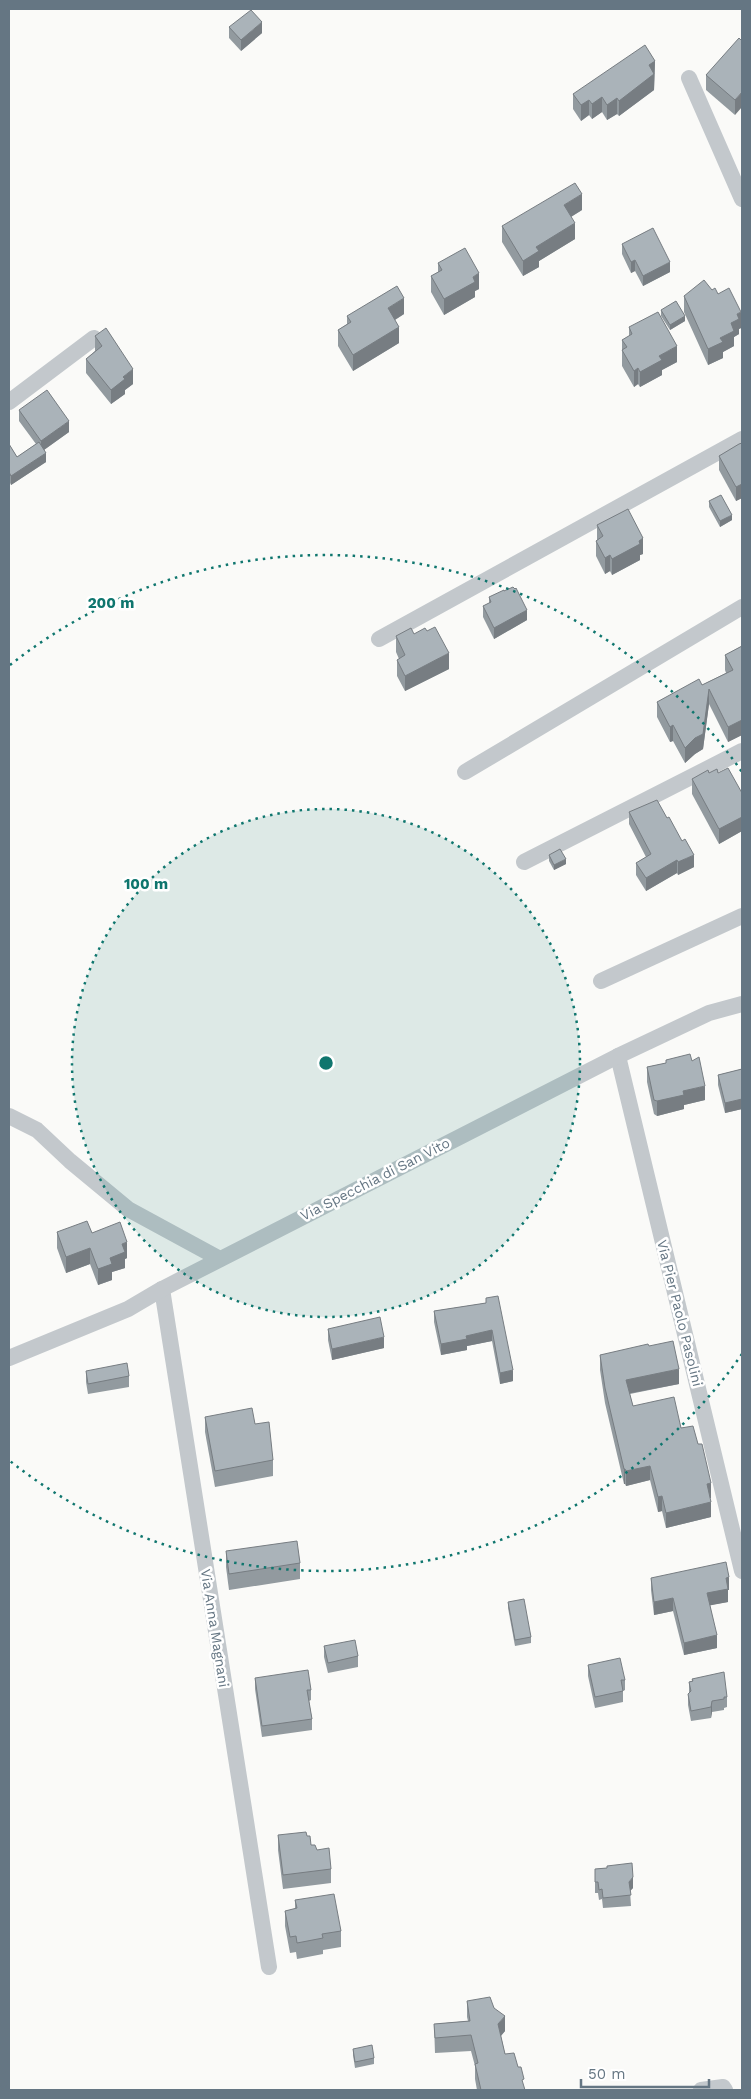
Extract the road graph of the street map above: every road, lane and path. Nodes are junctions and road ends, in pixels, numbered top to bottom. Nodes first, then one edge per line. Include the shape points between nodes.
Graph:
1 (688, 78) dead end
2 (742, 199) edge
3 (94, 338) edge
4 (9, 402) edge
5 (742, 439) edge
6 (742, 607) edge
7 (379, 639) dead end
8 (742, 751) edge
9 (465, 772) dead end
10 (524, 862) dead end
11 (742, 916) edge
12 (601, 981) dead end
13 (742, 1004) edge
14 (618, 1056) junction
15 (9, 1116) edge
16 (220, 1259) junction
17 (162, 1289) junction
18 (9, 1358) edge
19 (742, 1571) edge
20 (269, 1967) dead end
21 (701, 2090) edge
22 (725, 2090) edge

1 - 2 street
3 - 4 street
5 - 7 street
6 - 9 street
8 - 10 street
11 - 12 street
13 - 14 street, Via Specchia di San Vito via 709,1013
14 - 16 street, Via Specchia di San Vito
14 - 19 street, Via Pier Paolo Pasolini
15 - 16 street via 37,1130 128,1209
16 - 17 street, Via Specchia di San Vito
17 - 18 street, Via Specchia di San Vito via 128,1309
17 - 20 street, Via Anna Magnani
21 - 22 street via 723,2087

